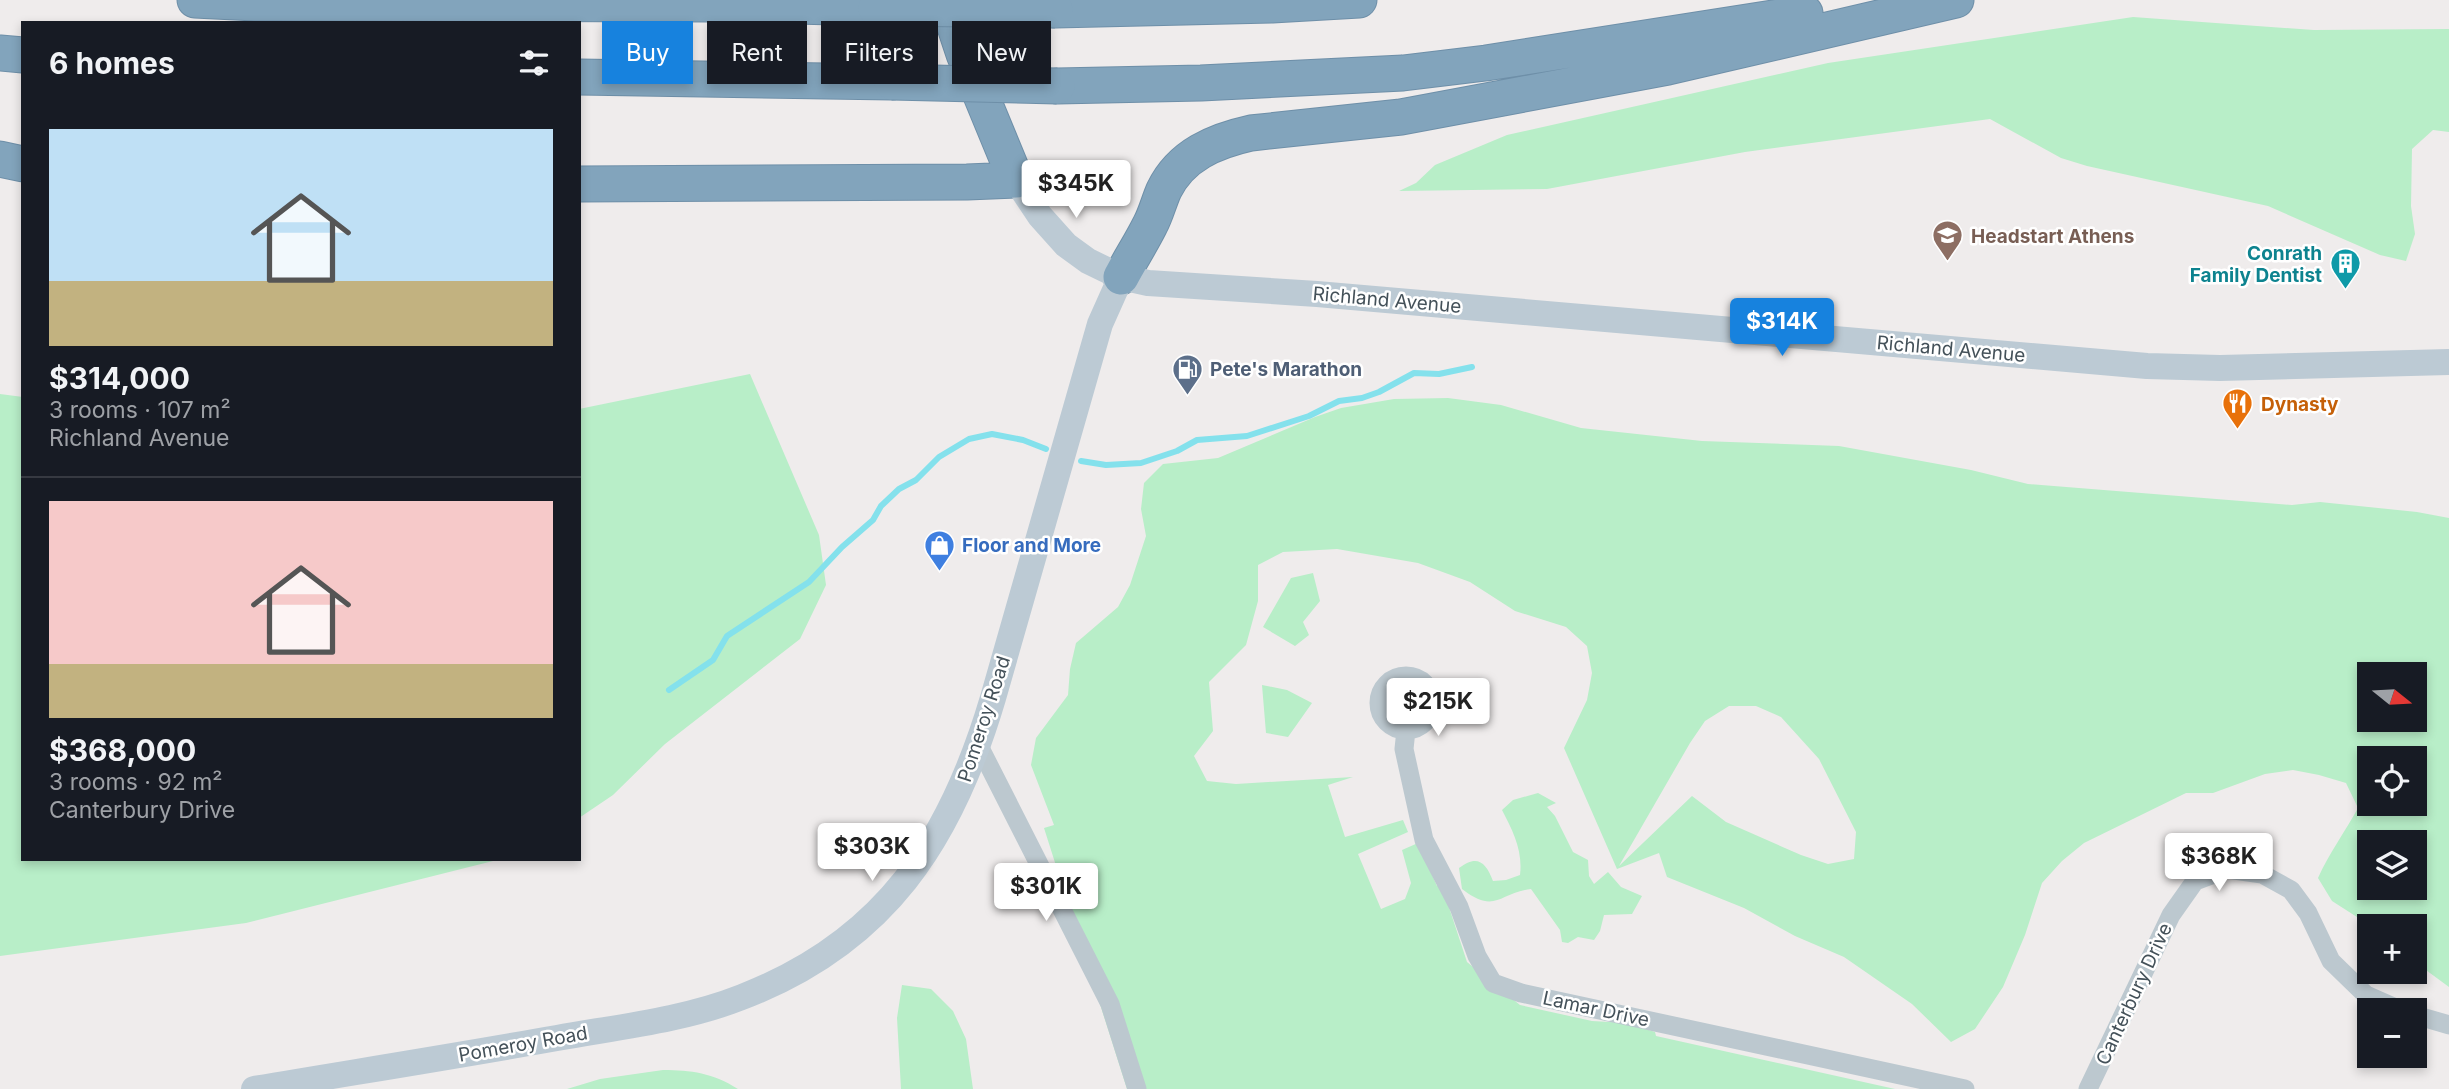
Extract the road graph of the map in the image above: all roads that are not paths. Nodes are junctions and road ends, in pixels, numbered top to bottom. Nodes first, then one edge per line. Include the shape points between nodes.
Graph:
1 (195, 0) edge
2 (946, 0) edge
3 (1359, 0) edge
4 (1892, 0) edge
5 (1956, 0) edge
6 (0, 53) edge
7 (21, 55) edge
8 (581, 77) edge
9 (0, 159) edge
10 (21, 164) edge
11 (1016, 180) junction
12 (581, 184) edge
13 (1121, 277) junction
14 (2449, 362) edge
15 (1406, 730) dead end
16 (979, 746) junction
17 (2372, 998) edge
18 (2427, 1019) edge
19 (2449, 1025) edge
20 (254, 1089) edge
21 (1137, 1089) edge
22 (1965, 1089) edge
23 (2088, 1089) edge

1 - 3 highway, bridge via 1055,10
2 - 11 highway
4 - 8 highway, bridge via 1403,73 1057,86
5 - 13 highway via 1642,72 1401,117 1236,136 1195,153 1174,173
6 - 7 highway
9 - 10 highway
11 - 12 highway
11 - 13 main road, Richland Avenue via 1066,245
13 - 14 main road, Richland Avenue via 1177,287 1331,295 2147,366 2220,369
13 - 16 main road, Pomeroy Road via 1100,324
15 - 22 street, Lamar Drive via 1404,749 1424,840 1493,983 1548,999
16 - 20 main road, Pomeroy Road via 942,828 904,883 858,930 793,975 741,997 673,1016
16 - 21 street via 1110,1004
17 - 23 street, Canterbury Drive via 2331,961 2308,913 2291,890 2262,874 2227,869 2195,881 2171,915
18 - 19 street

